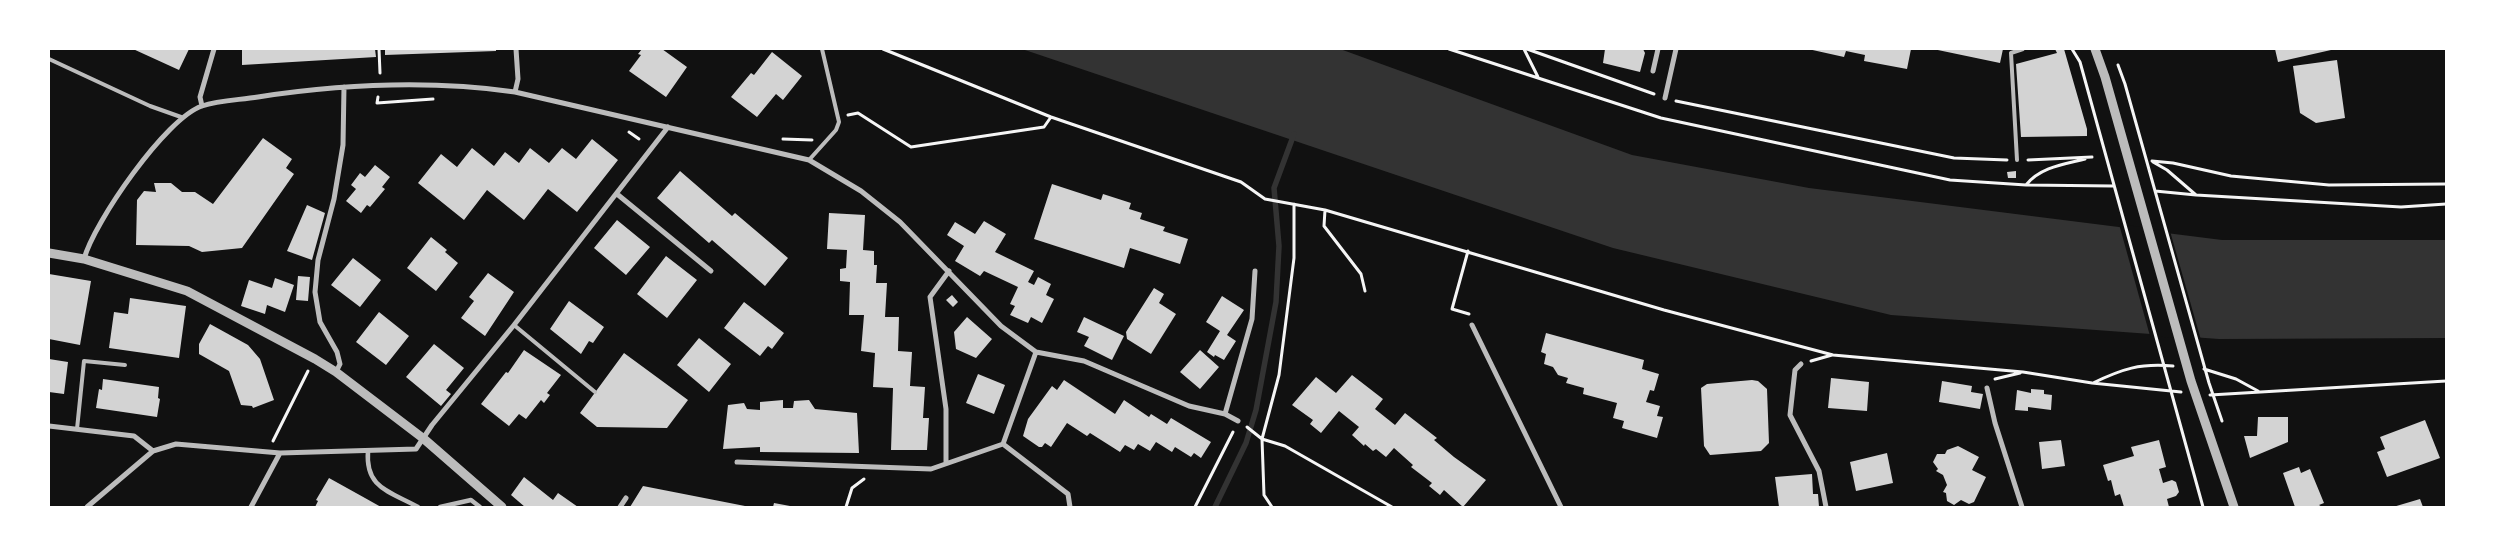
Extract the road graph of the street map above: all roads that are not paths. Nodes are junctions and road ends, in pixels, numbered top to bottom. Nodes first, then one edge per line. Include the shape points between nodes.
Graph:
1 (214, 49) edge
2 (516, 49) edge
3 (822, 49) edge
4 (1658, 49) edge
5 (1676, 49) edge
6 (2023, 49) edge
7 (2095, 49) edge
8 (49, 59) edge
9 (1652, 71) dead end
10 (344, 88) junction
11 (515, 92) junction
12 (1665, 98) road end
13 (202, 106) junction
14 (181, 117) junction
15 (668, 127) junction
16 (809, 160) junction
17 (2017, 160) road end
18 (617, 194) junction
19 (49, 253) edge
20 (84, 259) junction
21 (711, 271) dead end
22 (949, 271) junction
23 (1255, 271) dead end
24 (514, 325) junction
25 (1472, 325) dead end
26 (1036, 352) junction
27 (1801, 364) road end
28 (124, 365) dead end
29 (336, 372) junction
30 (1987, 388) road end
31 (596, 392) dead end
32 (1225, 414) junction
33 (1240, 422) road end
34 (49, 426) edge
35 (77, 429) junction
36 (424, 439) junction
37 (1004, 444) junction
38 (153, 451) junction
39 (368, 451) junction
40 (280, 453) junction
41 (737, 462) dead end
42 (946, 463) junction
43 (2228, 497) junction
44 (626, 498) dead end
45 (88, 507) edge
46 (252, 507) edge
47 (418, 507) edge
48 (440, 507) edge
49 (480, 507) edge
50 (502, 507) edge
51 (620, 507) edge
52 (1070, 507) edge
53 (1561, 507) edge
54 (1826, 507) edge
55 (2022, 507) edge
56 (2229, 507) edge
57 (2234, 507) edge

1 - 13 street via 200,97
2 - 11 street via 518,79
3 - 16 lane via 839,122 836,130
4 - 9 street
5 - 12 street
6 - 17 lane via 2011,53
7 - 43 street
8 - 14 lane
10 - 11 street via 378,85 477,87
10 - 13 street
10 - 29 street via 344,145 318,260 315,292 320,322 337,352 340,364
11 - 15 street
13 - 14 street
14 - 20 street via 165,133 102,217
15 - 16 street
15 - 18 street
16 - 22 street via 880,206
18 - 21 street
18 - 24 street
19 - 20 street
20 - 29 street via 187,291
22 - 26 street via 1002,326
22 - 42 street via 930,297 946,409
23 - 32 street via 1252,319
24 - 31 lane
24 - 36 street
25 - 53 street
26 - 32 street via 1084,361 1190,406
26 - 37 street
27 - 54 street via 1795,370 1790,415 1819,471
28 - 35 lane via 84,361
29 - 36 street
30 - 55 street
32 - 33 street
34 - 35 street
35 - 38 street via 134,436
36 - 39 street via 416,449
36 - 50 street
37 - 42 street
37 - 52 street via 1068,494
38 - 40 street via 176,444
38 - 45 street
39 - 40 street
39 - 47 street via 367,466 374,483
40 - 46 street
41 - 42 street via 931,469
43 - 56 street
43 - 57 street
44 - 51 street
48 - 49 street via 471,500

